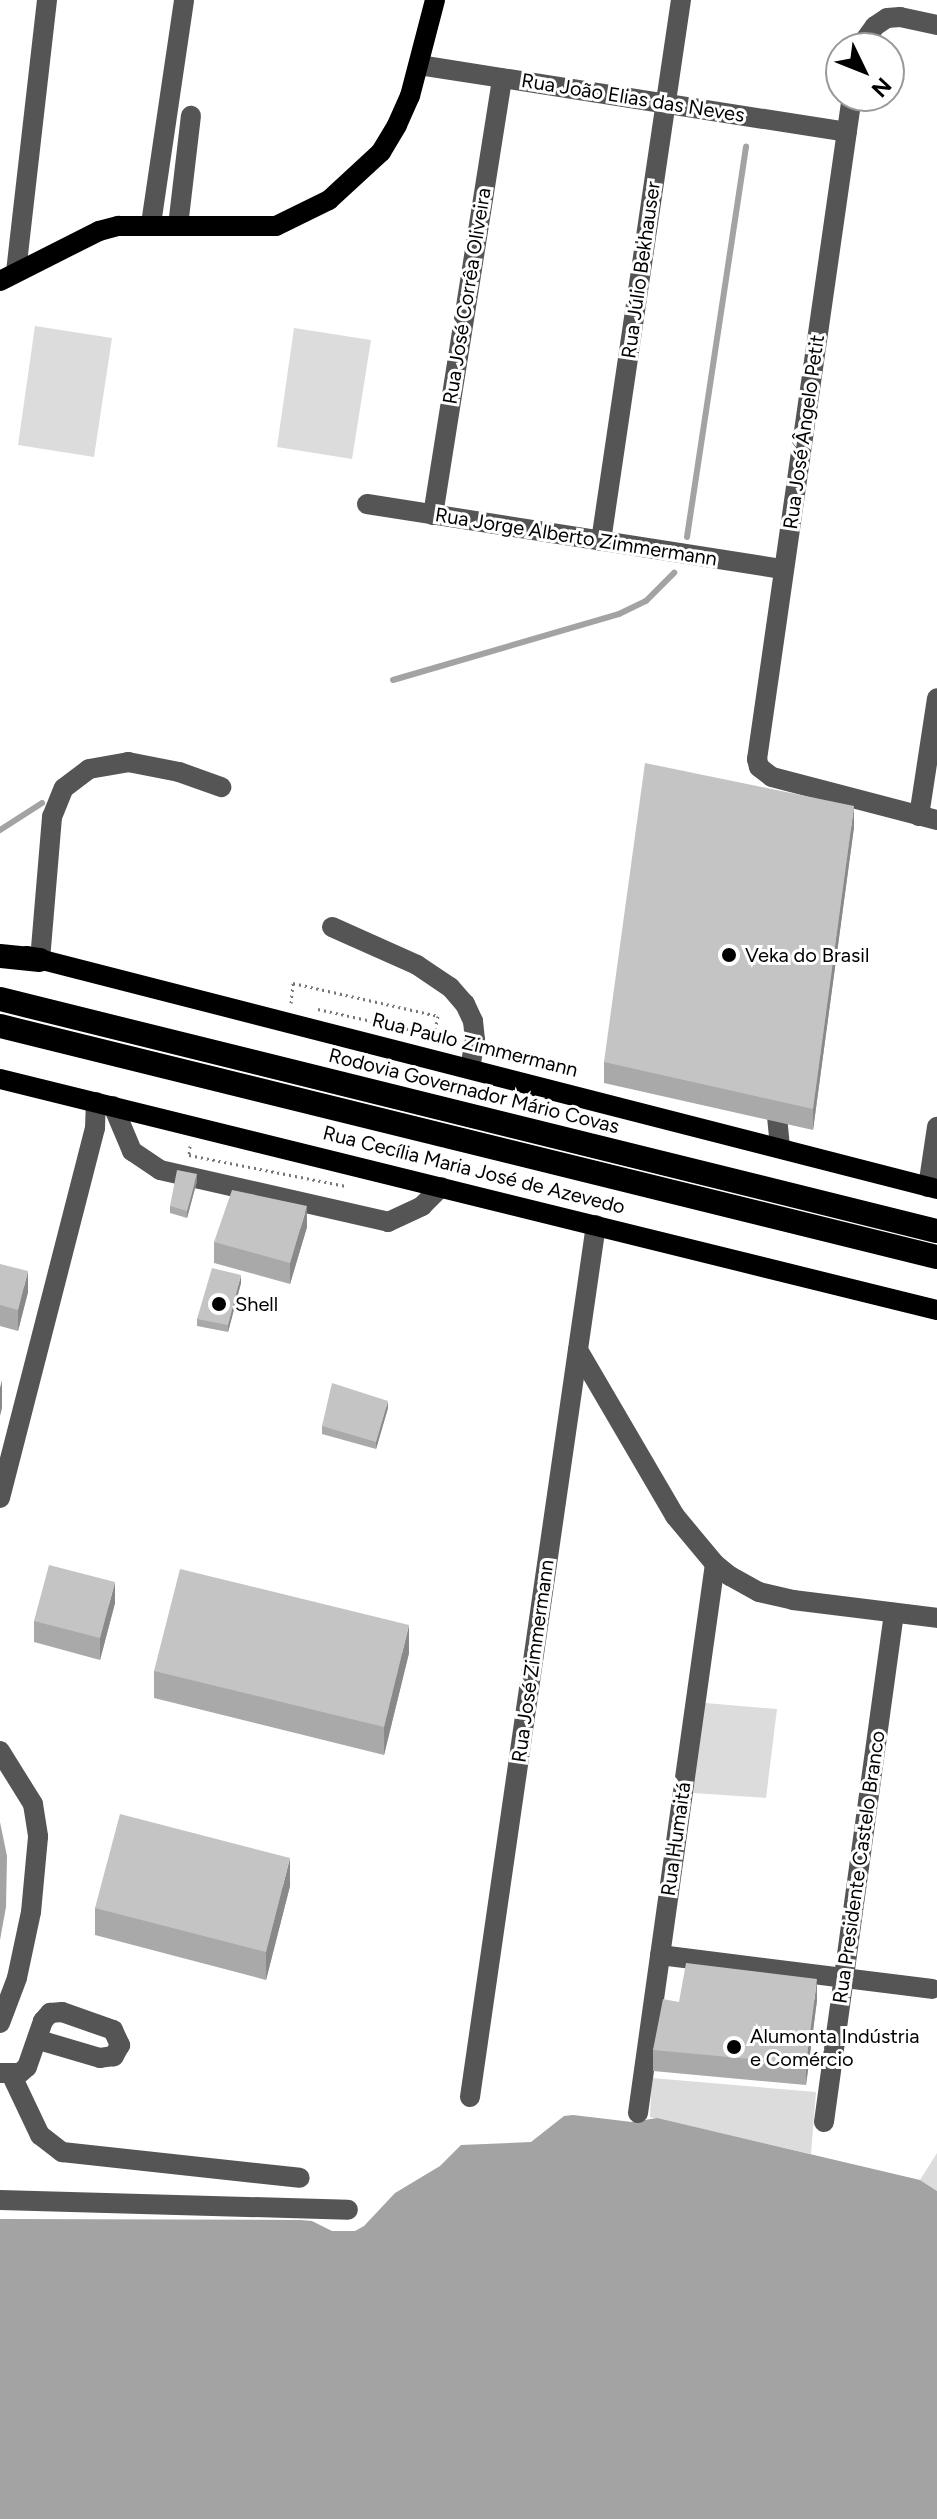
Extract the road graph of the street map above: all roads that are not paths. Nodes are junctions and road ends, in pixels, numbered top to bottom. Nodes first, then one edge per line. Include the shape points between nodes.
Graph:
1 (47, 0) edge
2 (184, 0) edge
3 (435, 0) edge
4 (681, 0) edge
5 (937, 25) edge
6 (870, 32) edge
7 (419, 65) junction
8 (502, 78) junction
9 (666, 104) junction
10 (850, 112) edge
11 (191, 116) dead end
12 (847, 132) junction
13 (151, 224) junction
14 (178, 226) junction
15 (8, 276) edge
16 (367, 504) dead end
17 (433, 515) junction
18 (601, 541) junction
19 (784, 569) junction
20 (937, 698) edge
21 (221, 787) dead end
22 (928, 818) edge
23 (332, 927) dead end
24 (0, 949) edge
25 (0, 956) edge
26 (40, 960) junction
27 (0, 999) edge
28 (0, 1026) edge
29 (470, 1068) junction
30 (765, 1078) edge
31 (0, 1079) edge
32 (104, 1104) junction
33 (937, 1127) edge
34 (780, 1147) junction
35 (441, 1187) junction
36 (932, 1188) edge
37 (596, 1225) junction
38 (937, 1231) edge
39 (937, 1257) edge
40 (937, 1310) edge
41 (578, 1350) junction
42 (0, 1498) edge
43 (715, 1564) junction
44 (894, 1613) junction
45 (937, 1618) edge
46 (0, 1751) edge
47 (660, 1955) junction
48 (844, 1978) junction
49 (932, 1989) dead end
50 (0, 2023) edge
51 (39, 2040) dead end
52 (6, 2073) edge
53 (470, 2097) dead end
54 (638, 2113) dead end
55 (824, 2122) dead end
56 (300, 2178) dead end
57 (0, 2200) edge
58 (348, 2210) dead end

1 - 15 street
2 - 13 street
3 - 7 main road
4 - 9 street, Rua Júlio Bekhauser
5 - 6 street via 887,18
7 - 8 street, Rua João Elias das Neves
7 - 14 main road via 381,152 329,200 276,226
8 - 9 street, Rua João Elias das Neves
8 - 17 street, Rua José Corrêa Oliveira
9 - 12 street, Rua João Elias das Neves
9 - 18 street, Rua Júlio Bekhauser
10 - 12 street, Rua José Ângelo Petit
11 - 14 street
12 - 19 street, Rua José Ângelo Petit
13 - 14 main road
13 - 15 main road via 99,231
16 - 17 street, Rua Jorge Alberto Zimmermann
17 - 18 street, Rua Jorge Alberto Zimmermann
18 - 19 street, Rua Jorge Alberto Zimmermann
19 - 22 street, Rua José Ângelo Petit via 759,767 772,777
20 - 22 street
21 - 26 street via 128,762 89,769 64,788 52,817
23 - 29 street via 417,965 450,987 473,1021
24 - 26 main road, Rua Paulo Zimmermann
25 - 26 highway
26 - 29 main road, Rua Paulo Zimmermann
27 - 38 highway, Rodovia Governador Mário Covas
28 - 39 highway
29 - 34 main road, Rua Paulo Zimmermann
30 - 34 street via 773,1089
31 - 32 main road, Rua Cecília Maria José de Azevedo
32 - 35 main road, Rua Cecília Maria José de Azevedo
32 - 35 street via 132,1151 160,1170 388,1222 422,1206
32 - 42 street
33 - 36 street
34 - 36 main road, Rua Paulo Zimmermann
35 - 37 main road, Rua Cecília Maria José de Azevedo
37 - 40 main road, Rua Cecília Maria José de Azevedo
37 - 41 street, Rua José Zimmermann
41 - 43 street via 665,1499
41 - 53 street, Rua José Zimmermann
43 - 44 street via 743,1585 778,1597
43 - 47 street, Rua Humaitá
44 - 45 street
44 - 48 street, Rua Presidente Castelo Branco
46 - 50 street via 33,1804 38,1837 31,1912 17,1978
47 - 48 street
47 - 54 street, Rua Humaitá
48 - 49 street
48 - 55 street, Rua Presidente Castelo Branco
51 - 52 street via 27,2067
52 - 56 street via 40,2135 62,2152
57 - 58 street

